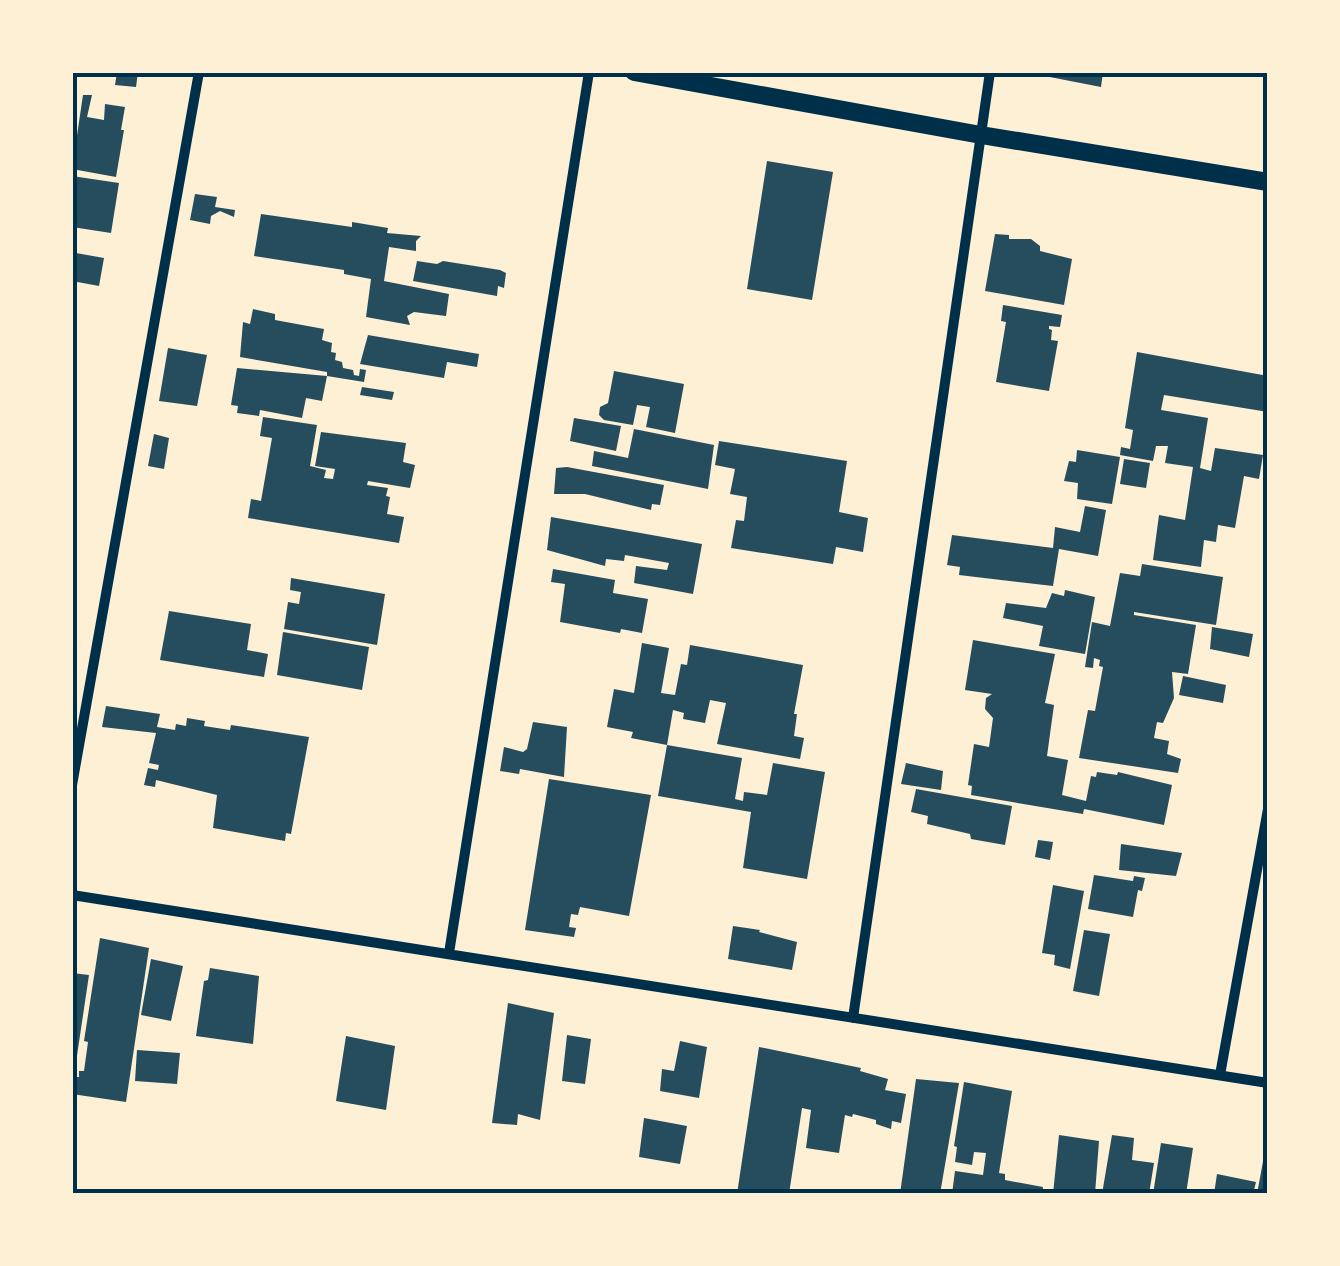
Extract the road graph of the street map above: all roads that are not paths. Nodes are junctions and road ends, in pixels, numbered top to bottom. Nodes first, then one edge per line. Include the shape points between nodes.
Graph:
1 (198, 72) edge
2 (589, 72) edge
3 (634, 72) edge
4 (990, 72) edge
5 (982, 135) junction
6 (1268, 182) edge
7 (72, 785) edge
8 (1268, 809) edge
9 (72, 894) edge
10 (449, 953) junction
11 (853, 1018) junction
12 (1220, 1075) junction
13 (1268, 1083) edge

1 - 7 street
2 - 10 street
3 - 5 street
4 - 5 street
5 - 6 street
5 - 11 street
8 - 12 street
9 - 10 street
10 - 11 street
11 - 12 street
12 - 13 street

